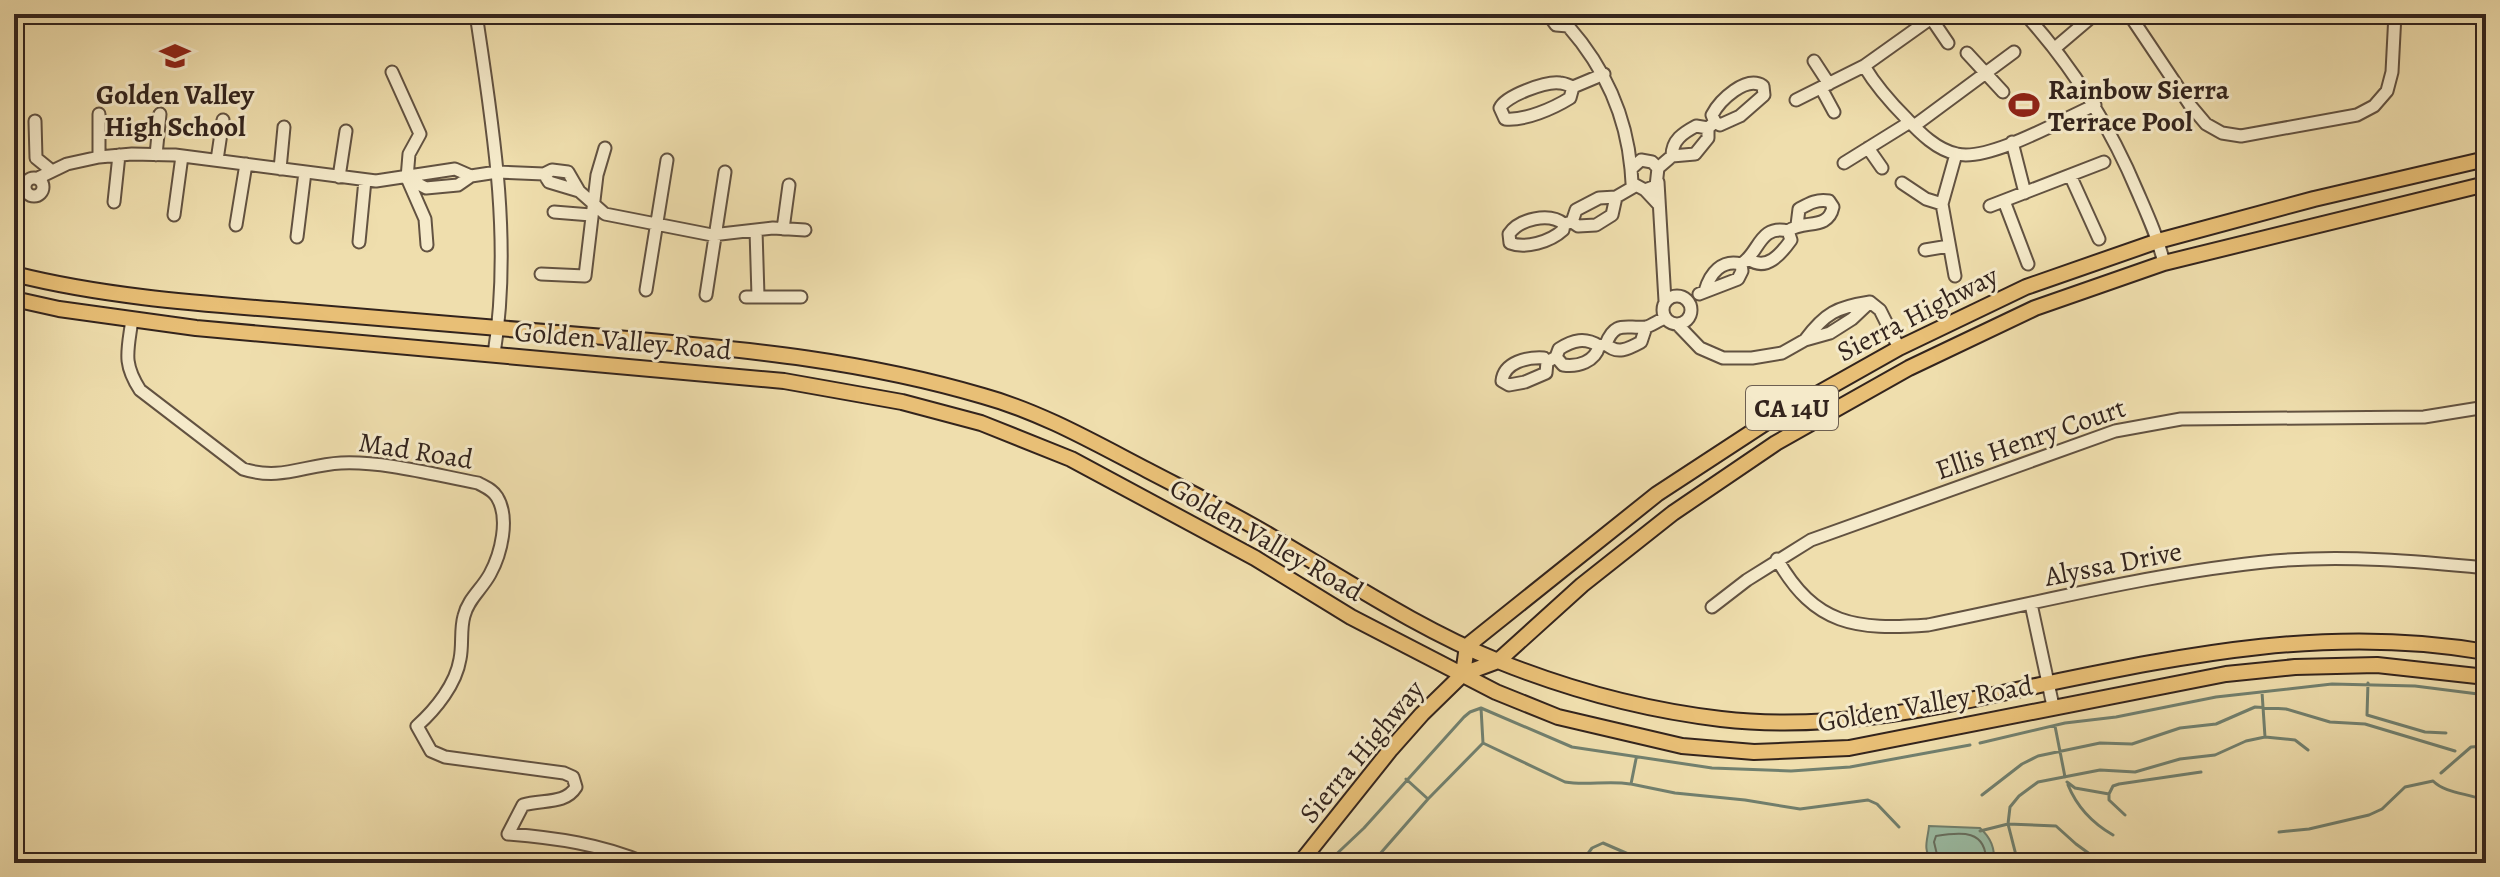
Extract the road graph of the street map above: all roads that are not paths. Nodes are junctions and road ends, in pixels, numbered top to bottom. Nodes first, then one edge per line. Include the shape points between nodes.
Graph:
1 (476, 14) edge
2 (1548, 14) edge
3 (2025, 14) edge
4 (2095, 14) edge
5 (2129, 14) edge
6 (2395, 14) edge
7 (1927, 17) edge
8 (1569, 20) edge
9 (1948, 43) dead end
10 (2055, 48) junction
11 (2014, 52) dead end
12 (1967, 53) dead end
13 (1814, 61) dead end
14 (1864, 66) junction
15 (392, 72) dead end
16 (1604, 74) junction
17 (1985, 75) junction
18 (1825, 86) junction
19 (1573, 87) junction
20 (2003, 92) dead end
21 (1796, 100) dead end
22 (2095, 105) junction
23 (1834, 112) dead end
24 (99, 114) dead end
25 (160, 114) dead end
26 (223, 120) dead end
27 (35, 121) dead end
28 (1912, 124) junction
29 (1711, 125) junction
30 (284, 127) dead end
31 (346, 131) dead end
32 (2012, 142) junction
33 (605, 148) dead end
34 (1868, 148) junction
35 (1629, 149) junction
36 (1956, 154) junction
37 (119, 155) junction
38 (156, 155) junction
39 (182, 156) junction
40 (1672, 156) junction
41 (99, 157) junction
42 (2486, 159) edge
43 (217, 160) junction
44 (667, 160) dead end
45 (1641, 160) junction
46 (2104, 162) dead end
47 (1844, 163) dead end
48 (246, 164) junction
49 (1658, 168) junction
50 (1882, 168) dead end
51 (280, 169) junction
52 (1631, 169) junction
53 (52, 171) junction
54 (305, 172) junction
55 (497, 172) junction
56 (725, 172) dead end
57 (2070, 175) junction
58 (339, 177) junction
59 (38, 178) dead end
60 (407, 178) junction
61 (365, 180) junction
62 (1658, 182) junction
63 (1902, 183) dead end
64 (2486, 184) edge
65 (789, 185) dead end
66 (1640, 188) junction
67 (2025, 193) junction
68 (1616, 197) junction
69 (2004, 201) junction
70 (114, 202) dead end
71 (1942, 204) junction
72 (1659, 205) junction
73 (1990, 206) dead end
74 (592, 210) junction
75 (554, 212) dead end
76 (174, 215) dead end
77 (236, 225) dead end
78 (654, 226) junction
79 (783, 229) junction
80 (756, 230) junction
81 (805, 230) dead end
82 (716, 235) junction
83 (297, 237) dead end
84 (2099, 239) dead end
85 (2158, 241) junction
86 (359, 242) dead end
87 (427, 245) dead end
88 (1949, 246) junction
89 (1925, 250) dead end
90 (1745, 262) junction
91 (2164, 263) junction
92 (2028, 264) dead end
93 (1665, 272) junction
94 (14, 274) edge
95 (541, 274) dead end
96 (1955, 276) dead end
97 (646, 290) dead end
98 (1705, 291) junction
99 (706, 295) dead end
100 (801, 297) dead end
101 (1685, 298) junction
102 (14, 299) edge
103 (1665, 301) junction
104 (1689, 317) junction
105 (1665, 318) junction
106 (132, 319) junction
107 (1677, 324) junction
108 (498, 327) junction
109 (1646, 327) junction
110 (1691, 336) junction
111 (1602, 345) junction
112 (1899, 348) junction
113 (494, 354) junction
114 (2486, 407) edge
115 (1777, 559) junction
116 (2486, 568) edge
117 (2031, 604) junction
118 (1712, 607) dead end
119 (1467, 646) junction
120 (2486, 652) edge
121 (1498, 661) junction
122 (1463, 674) junction
123 (2486, 677) edge
124 (2049, 684) junction
125 (2053, 706) junction
126 (645, 863) edge
127 (1300, 863) edge

1 - 55 street
2 - 8 street via 1556,25
3 - 10 street
4 - 10 street
5 - 6 street via 2206,124 2241,136 2357,115 2374,106 2387,91 2392,72
7 - 9 street
7 - 14 street
8 - 16 street
10 - 22 street
11 - 17 street
12 - 17 street
13 - 18 street
14 - 18 street
14 - 28 street via 1877,88
15 - 60 street via 420,134 409,154
16 - 19 street
16 - 35 street
17 - 20 street
17 - 28 street
18 - 21 street
18 - 23 street
19 - 19 street via 1548,84 1511,97 1500,108 1511,120 1570,98
22 - 32 street
22 - 85 street
24 - 41 street
25 - 38 street
26 - 43 street
27 - 53 street via 36,158
28 - 34 street
28 - 36 street via 1937,146
29 - 29 street via 1740,116 1764,95 1763,86 1750,82 1720,103
29 - 40 street via 1696,126 1675,141
29 - 40 street via 1695,154
30 - 51 street
31 - 58 street
32 - 36 street via 1993,151
32 - 67 street
33 - 74 street
34 - 47 street
34 - 50 street
35 - 45 street
35 - 52 street
36 - 71 street
37 - 38 street
37 - 41 street
37 - 70 street
38 - 39 street
39 - 43 street
39 - 76 street
40 - 49 street
41 - 53 street
42 - 85 main road, Sierra Highway / CA 14U
43 - 48 street
44 - 78 street
45 - 49 street
45 - 52 street
46 - 57 street
48 - 51 street
48 - 77 street
49 - 62 street
51 - 54 street
52 - 66 street
53 - 59 street
54 - 58 street
54 - 83 street
55 - 60 street via 471,176 458,185 426,188
55 - 74 street via 544,174 549,182 579,191
55 - 108 street
56 - 82 street
57 - 67 street
57 - 84 street
58 - 61 street
60 - 61 street
60 - 87 street via 425,219
61 - 86 street
62 - 66 street
62 - 72 street
63 - 71 street
64 - 91 main road, Sierra Highway / CA 14U
65 - 79 street
66 - 68 street
66 - 72 street
67 - 69 street
68 - 68 street via 1583,205 1568,223 1585,227 1605,221
69 - 73 street
69 - 92 street
71 - 88 street
72 - 93 street
74 - 75 street
74 - 78 street
74 - 95 street via 585,276
78 - 82 street
78 - 97 street
79 - 80 street
79 - 81 street
80 - 82 street
80 - 100 street via 752,296
82 - 99 street
85 - 91 street
85 - 112 main road, Sierra Highway / CA 14U via 2026,287
88 - 89 street
88 - 96 street
90 - 90 street via 1759,240 1793,228 1791,240 1775,259 1763,265
90 - 98 street via 1738,279
90 - 98 street via 1717,268
91 - 121 main road, Sierra Highway / CA 14U via 2035,308 1909,368 1776,443 1661,522
93 - 101 street
93 - 103 street
94 - 108 main road, Golden Valley Road via 62,286 204,303
98 - 101 street
101 - 103 street
101 - 104 street via 1692,311
102 - 106 main road, Golden Valley Road
103 - 105 street
104 - 107 street
104 - 110 street
105 - 107 street
105 - 109 street
106 - 113 main road, Golden Valley Road
106 - 126 street, Mad Road via 127,364 140,390 243,469 281,475 320,465 361,463 478,483 491,490 503,511 498,558 464,615 456,677 417,726 431,751 445,757 573,777 576,787 571,796 523,805 508,834 574,840
107 - 110 street
108 - 113 street
108 - 119 main road, Golden Valley Road via 788,354 909,375 993,398 1073,432 1232,514
109 - 111 street via 1614,330
109 - 111 street via 1641,342 1628,350
110 - 112 street via 1700,348 1723,358 1782,353 1830,333 1870,302 1880,310
111 - 111 street via 1578,341 1559,349 1552,360 1580,364
112 - 119 main road, Sierra Highway / CA 14U via 1764,424 1657,494
113 - 122 main road, Golden Valley Road via 784,381 902,402 981,423 1071,459
114 - 115 street, Ellis Henry Court via 2424,417 2151,423 2115,431 1811,540
115 - 117 street, Alyssa Drive via 1807,600 1866,626 1928,625
115 - 118 street, Ellis Henry Court
116 - 117 street, Alyssa Drive via 2384,560 2274,561
117 - 124 street
119 - 121 main road, Golden Valley Road
119 - 122 main road, Sierra Highway
120 - 124 main road, Golden Valley Road via 2427,643 2312,641 2249,646
121 - 122 main road, Sierra Highway / CA 14U
121 - 124 main road, Golden Valley Road via 1596,696 1682,715 1746,721 1819,723 1900,715
122 - 125 main road, Golden Valley Road via 1558,717 1619,734 1754,752 1849,748
122 - 127 main road, Sierra Highway / CA 14U via 1391,749
123 - 125 main road, Golden Valley Road via 2377,665 2295,667 2226,674
124 - 125 street

